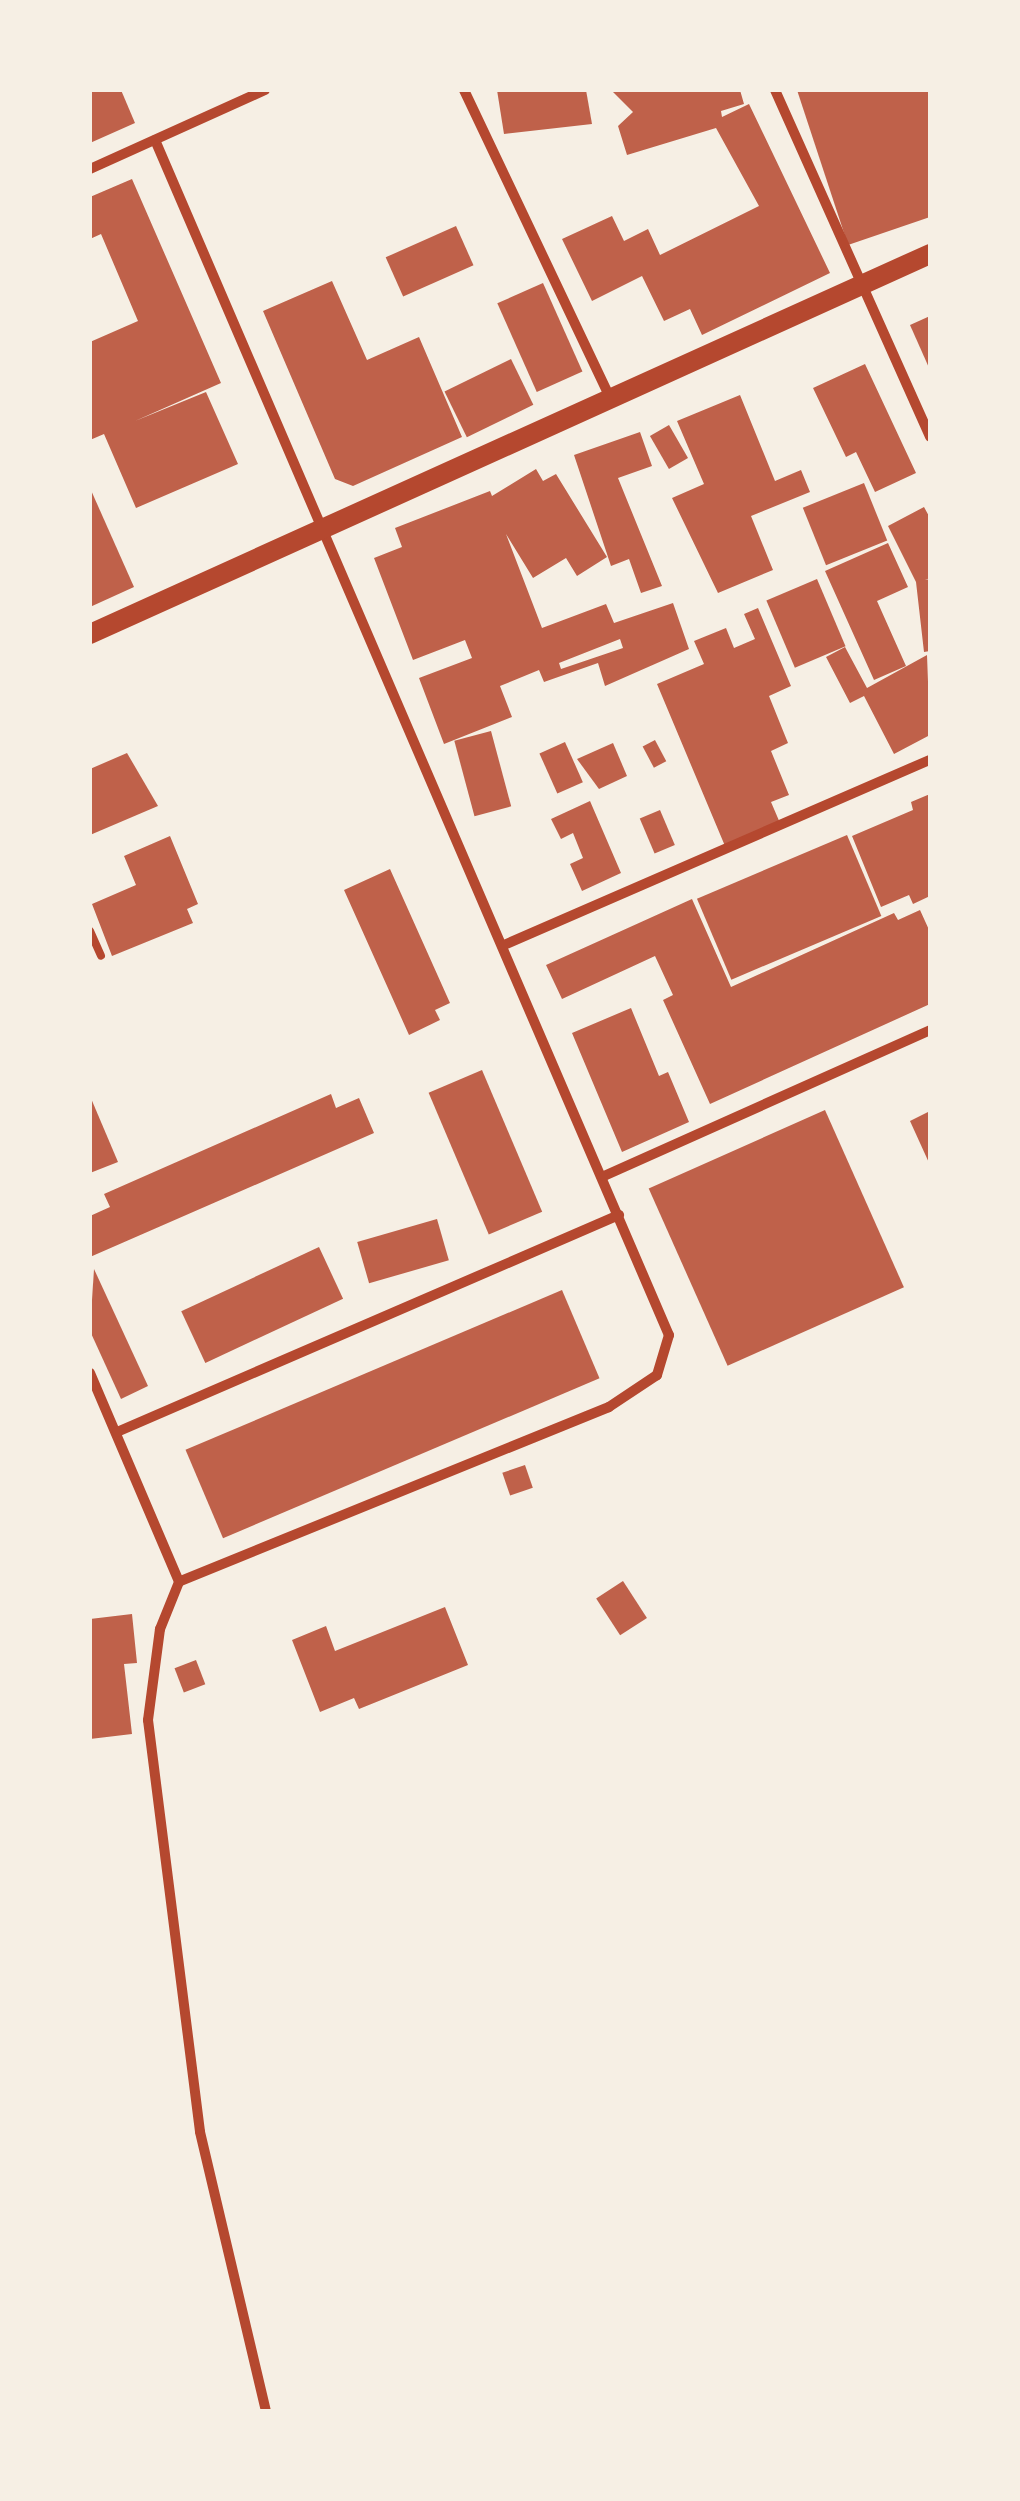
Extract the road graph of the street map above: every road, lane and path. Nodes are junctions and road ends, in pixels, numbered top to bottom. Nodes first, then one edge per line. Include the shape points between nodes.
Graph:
1 (265, 90) edge
2 (464, 90) edge
3 (775, 90) edge
4 (155, 140) junction
5 (90, 168) edge
6 (930, 254) edge
7 (864, 284) junction
8 (610, 398) junction
9 (930, 437) edge
10 (326, 527) junction
11 (90, 634) edge
12 (930, 760) edge
13 (90, 931) edge
14 (504, 945) junction
15 (101, 956) dead end
16 (930, 1030) edge
17 (604, 1176) junction
18 (620, 1215) junction
19 (90, 1372) edge
20 (118, 1432) junction
21 (179, 1582) junction
22 (266, 2411) edge

1 - 4 street
2 - 8 street
3 - 7 street
4 - 5 street
4 - 10 street
6 - 7 main road
7 - 8 main road
7 - 9 street
8 - 10 main road
10 - 11 main road
10 - 14 street
12 - 14 street
13 - 15 lane
14 - 17 street
16 - 17 street
17 - 18 street
18 - 20 street
18 - 21 street via 668,1334 656,1374 608,1407
19 - 20 street
20 - 21 street
21 - 22 street via 160,1629 148,1720 200,2132

